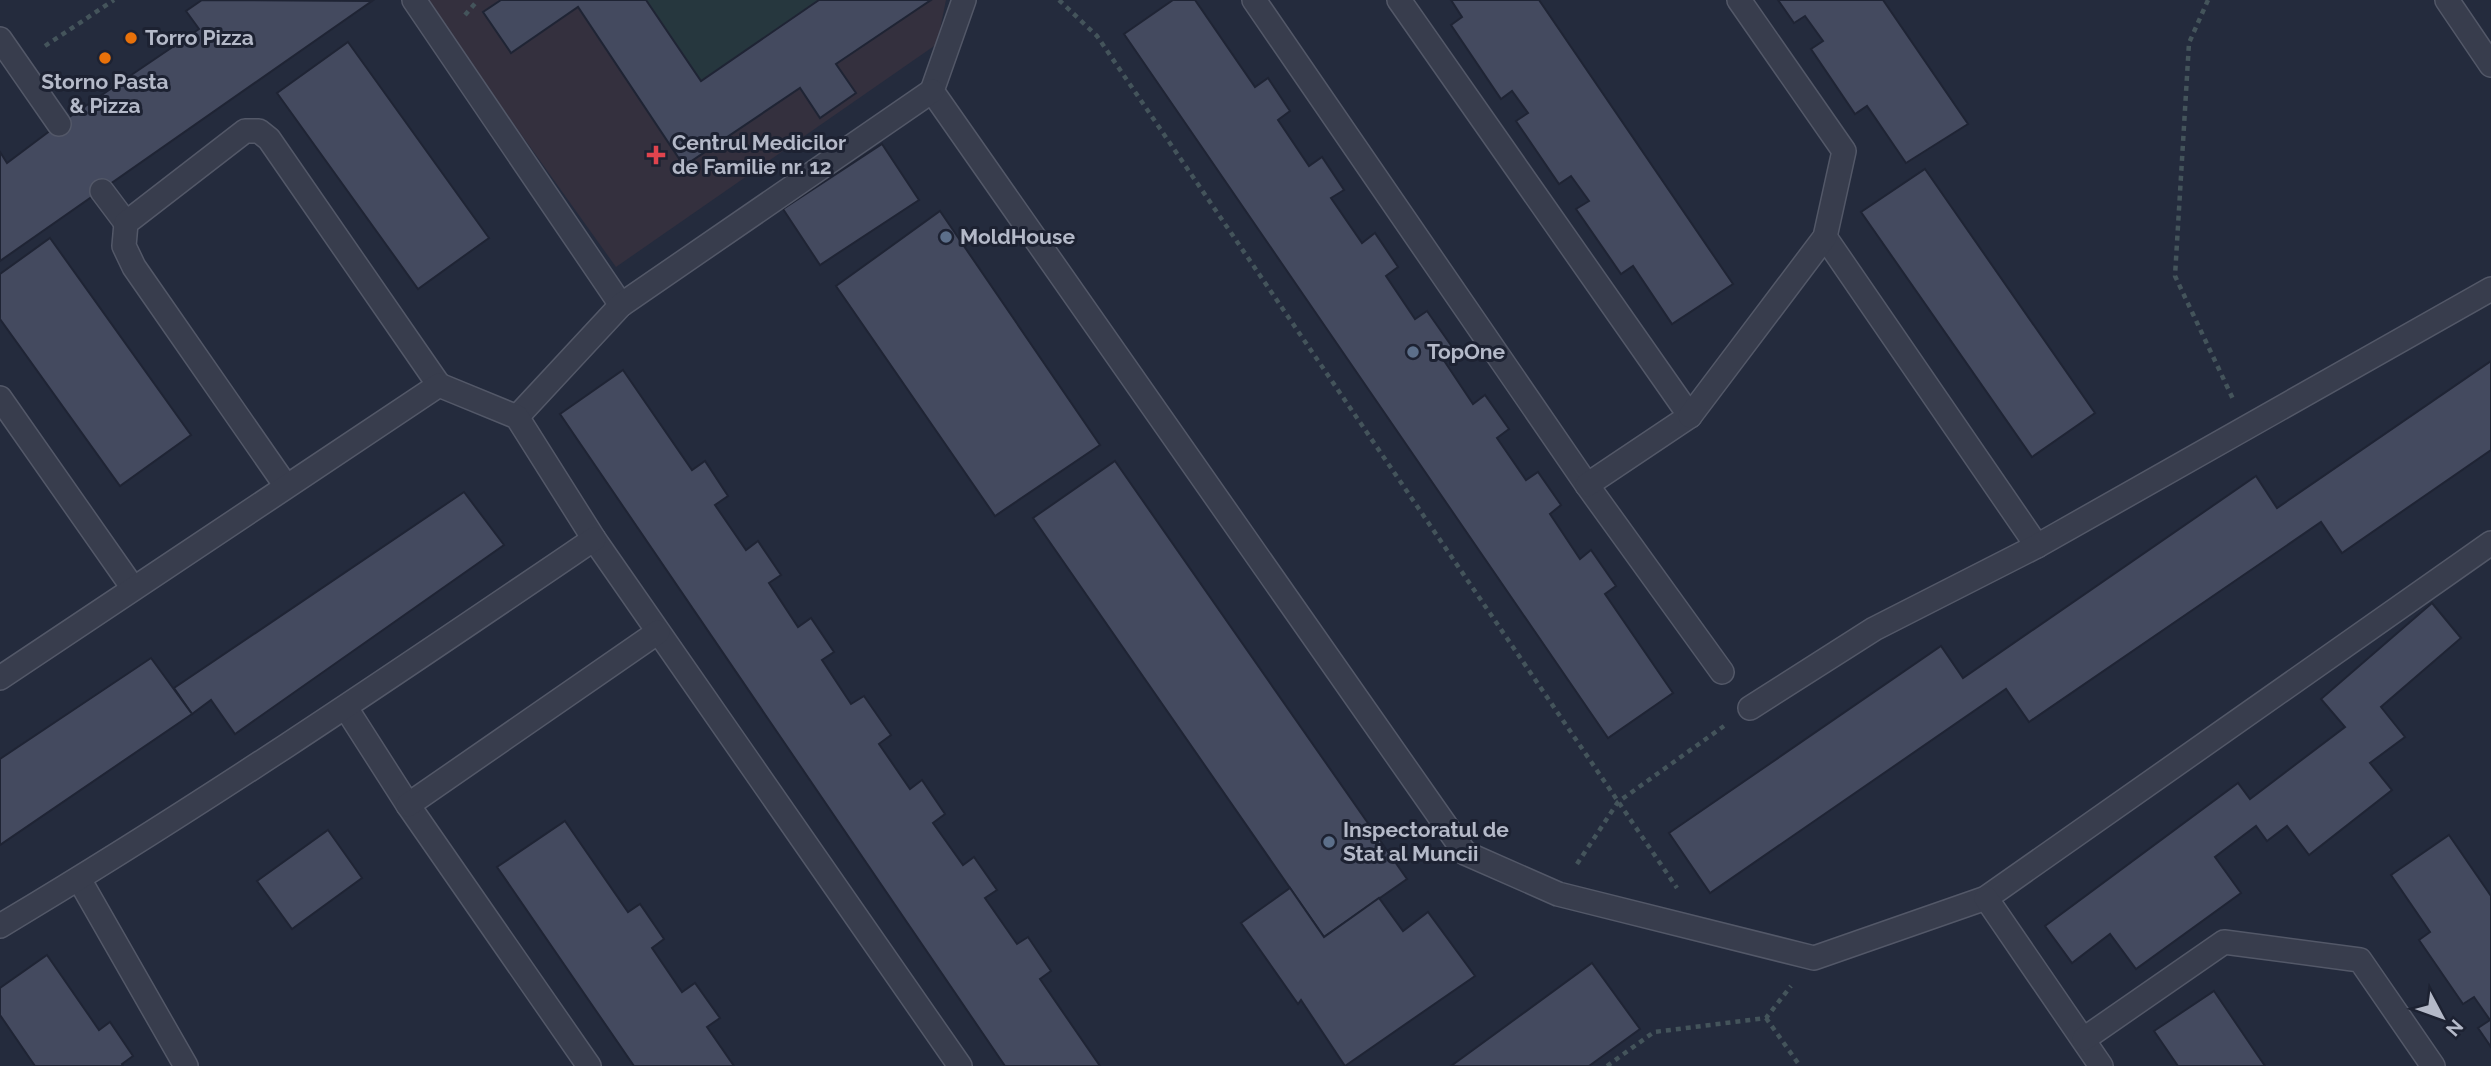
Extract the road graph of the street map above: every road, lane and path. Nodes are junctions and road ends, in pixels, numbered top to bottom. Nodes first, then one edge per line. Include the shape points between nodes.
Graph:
1 (114, 0) edge
2 (414, 0) edge
3 (964, 0) edge
4 (1059, 0) edge
5 (1254, 0) edge
6 (1399, 0) edge
7 (1739, 0) edge
8 (2208, 0) edge
9 (2448, 0) edge
10 (0, 39) edge
11 (18, 65) junction
12 (2491, 65) edge
13 (932, 91) junction
14 (59, 124) dead end
15 (102, 191) dead end
16 (126, 223) junction
17 (1825, 237) junction
18 (2491, 289) edge
19 (621, 305) junction
20 (439, 385) junction
21 (0, 398) edge
22 (517, 416) junction
23 (1690, 416) junction
24 (2247, 428) junction
25 (1587, 485) junction
26 (286, 486) junction
27 (594, 539) junction
28 (2491, 543) edge
29 (2037, 546) junction
30 (133, 588) junction
31 (659, 632) junction
32 (1722, 672) dead end
33 (0, 678) edge
34 (345, 708) junction
35 (1750, 708) joint
36 (1618, 802) junction
37 (408, 805) junction
38 (79, 879) junction
39 (1678, 889) dead end
40 (1558, 894) junction
41 (1986, 898) junction
42 (0, 926) edge
43 (2084, 1039) junction
44 (186, 1066) edge
45 (589, 1066) edge
46 (960, 1066) edge
47 (1607, 1066) edge
48 (1800, 1066) edge
49 (2101, 1066) edge
50 (2433, 1066) edge

1 - 11 path
2 - 19 lane
3 - 13 lane
4 - 36 path via 1097,36
5 - 25 lane
6 - 23 lane
7 - 17 lane via 1844,151
8 - 24 path via 2189,43 2175,276
9 - 12 lane
10 - 11 lane
11 - 14 lane
13 - 19 lane
13 - 40 lane via 1465,853
15 - 16 lane
16 - 20 lane via 245,131 258,131 269,139
16 - 26 lane via 124,246 134,267
17 - 23 lane
17 - 29 lane
18 - 24 lane
19 - 22 lane
20 - 22 lane
20 - 26 lane
21 - 30 lane
22 - 27 lane
23 - 25 lane
24 - 29 lane
25 - 32 lane
26 - 30 lane
27 - 31 lane
27 - 34 lane
28 - 41 lane
29 - 35 lane via 1874,629
30 - 33 lane
31 - 37 lane
31 - 46 lane
34 - 37 lane
34 - 38 lane
35 - 36 path
36 - 39 path
36 - 40 path
37 - 45 lane
38 - 42 lane
38 - 44 lane
40 - 41 lane via 1814,958
41 - 43 lane
43 - 49 lane
43 - 50 lane via 2224,942 2360,960
47 - 48 path via 1654,1032 1766,1018

